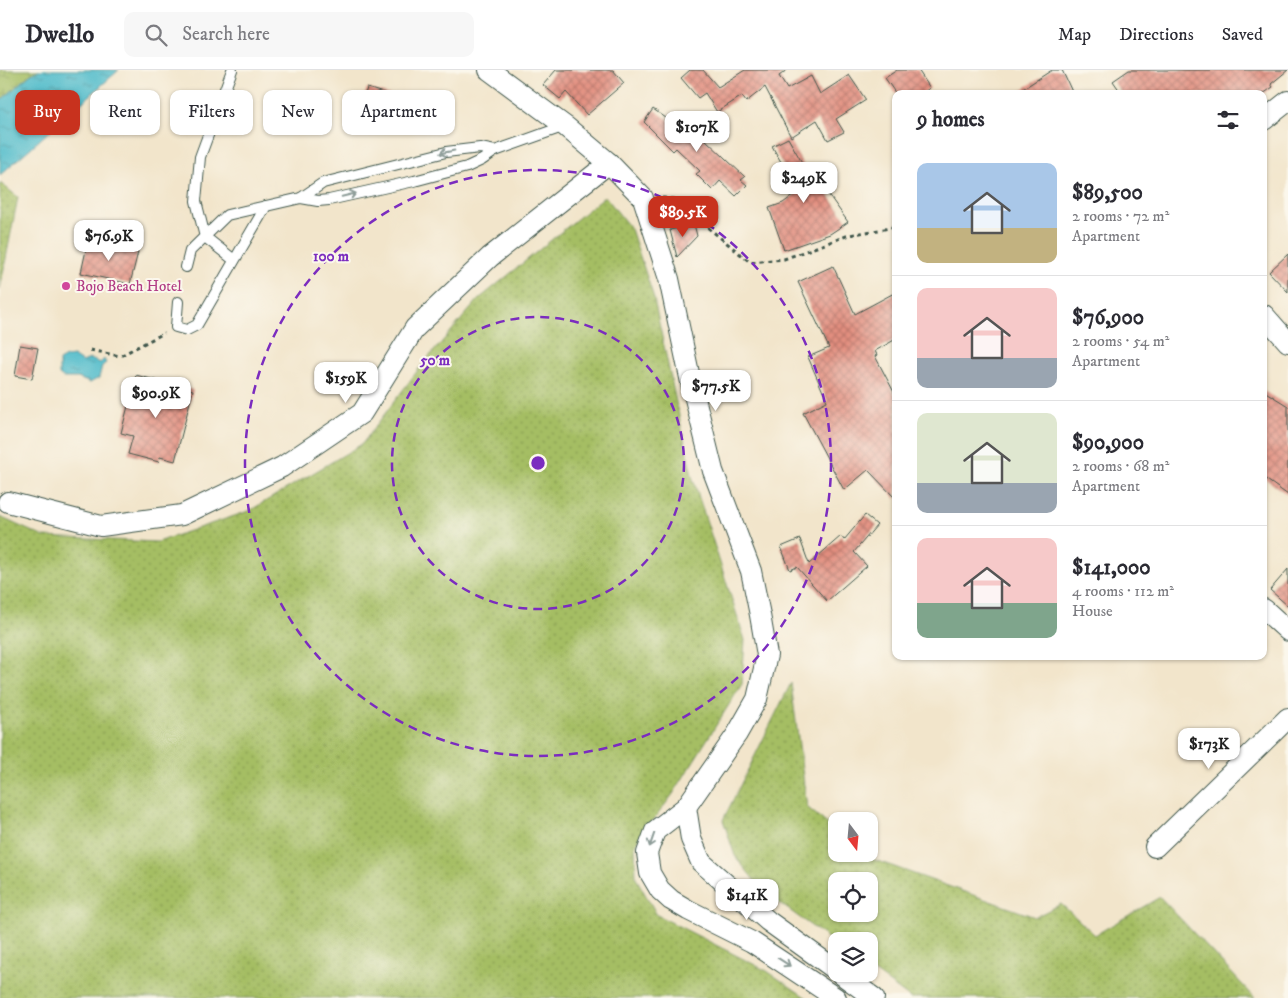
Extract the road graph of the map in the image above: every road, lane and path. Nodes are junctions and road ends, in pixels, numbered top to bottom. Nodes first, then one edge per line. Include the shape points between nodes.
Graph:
1 (232, 70) edge
2 (489, 70) edge
3 (1288, 101) edge
4 (1267, 118) edge
5 (565, 126) junction
6 (495, 151) junction
7 (609, 163) junction
8 (301, 198) junction
9 (642, 198) junction
10 (266, 206) junction
11 (892, 228) edge
12 (205, 237) junction
13 (234, 260) junction
14 (186, 268) dead end
15 (178, 302) dead end
16 (1267, 318) edge
17 (176, 327) junction
18 (1288, 342) edge
19 (90, 350) dead end
20 (8, 502) dead end
21 (1267, 613) edge
22 (1288, 632) edge
23 (1288, 718) edge
24 (686, 807) junction
25 (1155, 847) dead end
26 (768, 921) junction
27 (752, 942) junction
28 (828, 964) edge
29 (852, 982) edge
30 (836, 998) edge
31 (874, 998) edge

1 - 12 lane via 200,157 196,201
2 - 5 street
3 - 4 street
5 - 6 lane
5 - 7 street
8 -> 6 lane via 330,200 414,181 466,167
6 -> 8 lane via 480,148 446,152 323,183
7 - 9 street
7 - 20 street via 490,257 415,328 362,414 282,467 182,515 102,526
8 - 10 lane
9 - 11 path via 673,199 750,262 784,259 849,235
9 - 24 street via 669,279 713,471 751,571 767,655 757,699
10 - 12 lane via 227,215
10 - 13 lane
12 - 13 lane
12 - 14 lane via 190,251
13 - 17 lane via 196,325 187,330
15 - 17 lane
16 - 18 street
17 - 19 path via 120,356
21 - 22 street
23 - 25 street
24 - 26 street via 691,839 701,862
24 -> 27 street via 655,831 647,853 650,873 660,890 672,900
26 - 27 street
26 - 28 street
27 -> 30 street
29 - 31 street

